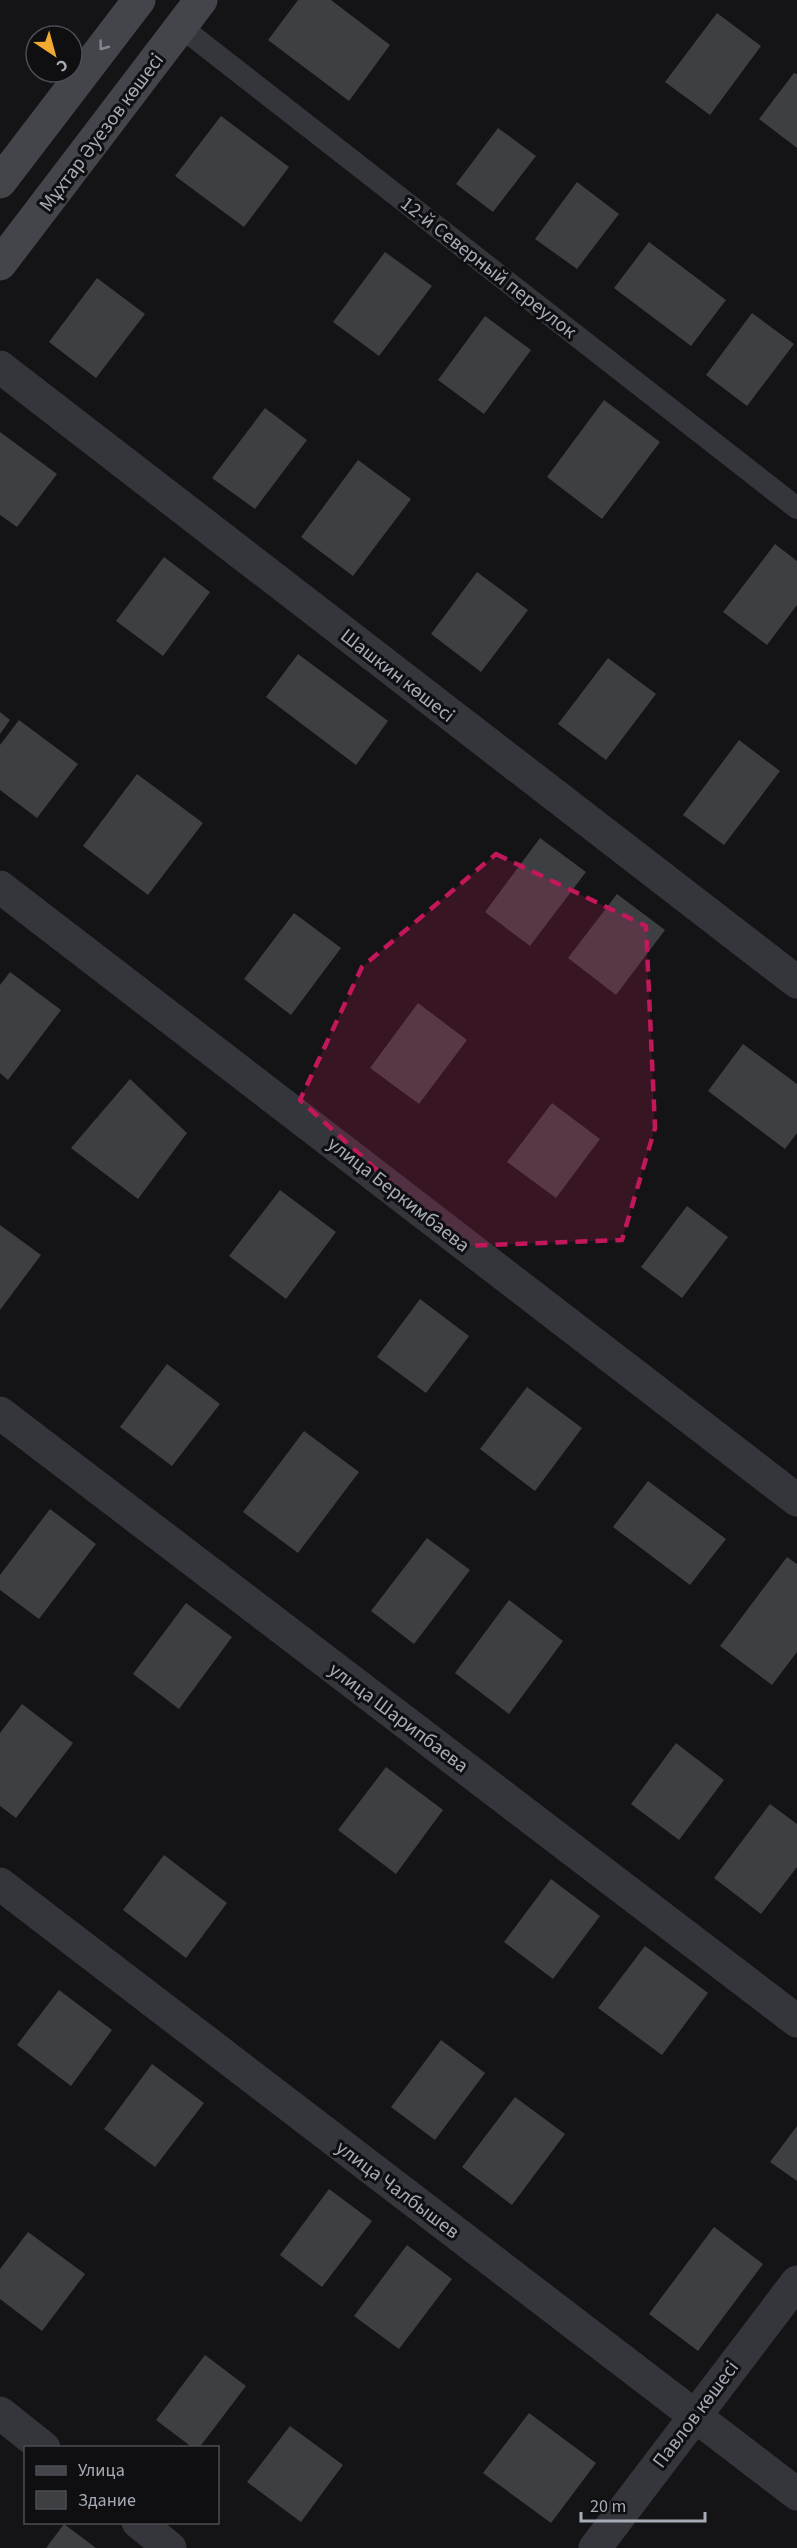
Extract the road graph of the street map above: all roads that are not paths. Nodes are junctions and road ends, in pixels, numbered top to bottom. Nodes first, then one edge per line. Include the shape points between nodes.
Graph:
1 (139, 0) edge
2 (201, 0) edge
3 (181, 27) junction
4 (0, 182) edge
5 (0, 264) edge
6 (0, 367) edge
7 (797, 508) edge
8 (0, 887) edge
9 (797, 982) edge
10 (0, 1413) edge
11 (797, 1500) edge
12 (0, 1884) edge
13 (797, 2021) edge
14 (797, 2282) edge
15 (0, 2412) edge
16 (694, 2415) junction
17 (42, 2446) edge
18 (797, 2494) edge
19 (139, 2524) edge
20 (170, 2548) edge
21 (595, 2548) edge

1 -> 4 main road
2 - 3 main road, Мұхтар Әуезов көшесі
3 - 5 main road, Мұхтар Әуезов көшесі
3 - 7 lane, 12-й Северный переулок
6 - 9 street, Шашкин көшесі
8 - 11 street, улица Беркимбаева
10 - 13 street, улица Шарипбаева
12 - 16 street, улица Чалбышев
14 - 16 street, Павлов көшесі
15 - 17 street
16 - 18 street, улица Чалбышев
16 - 21 street, Павлов көшесі
19 - 20 street

